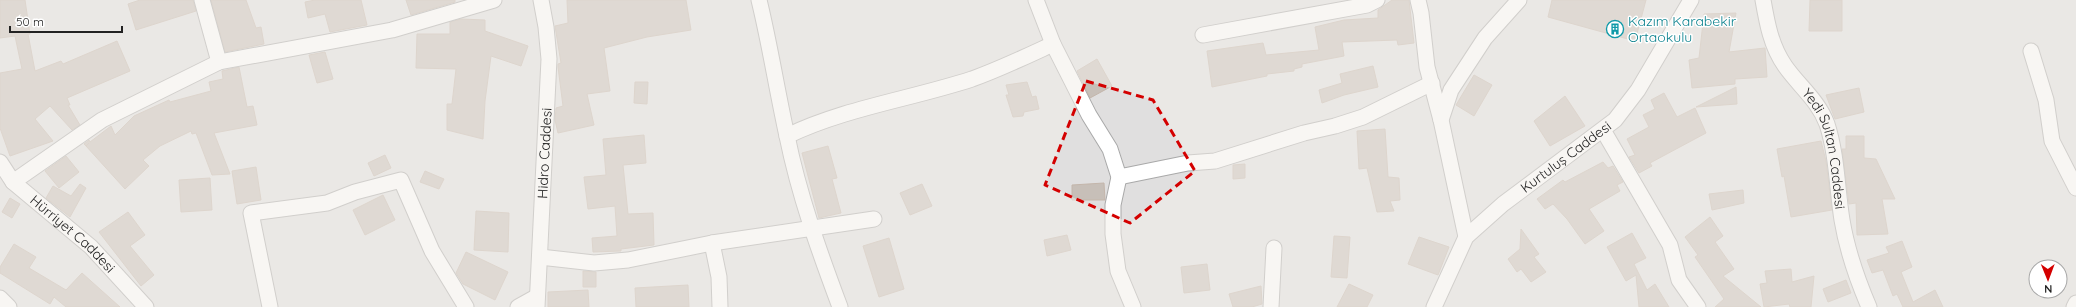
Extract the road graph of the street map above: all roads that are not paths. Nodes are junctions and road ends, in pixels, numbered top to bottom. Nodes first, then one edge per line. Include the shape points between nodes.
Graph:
1 (202, 0) edge
2 (494, 0) edge
3 (541, 0) edge
4 (759, 0) edge
5 (1036, 0) edge
6 (1377, 0) edge
7 (1418, 0) edge
8 (1519, 0) edge
9 (1692, 0) edge
10 (1763, 0) edge
11 (1203, 34) dead end
12 (1053, 44) junction
13 (2031, 51) dead end
14 (219, 62) junction
15 (1432, 83) junction
16 (1441, 120) junction
17 (1603, 130) junction
18 (787, 136) junction
19 (0, 162) edge
20 (1119, 177) junction
21 (13, 182) junction
22 (2076, 188) edge
23 (874, 219) dead end
24 (811, 228) junction
25 (1466, 237) junction
26 (712, 243) junction
27 (1274, 248) dead end
28 (540, 257) junction
29 (0, 298) edge
30 (536, 302) edge
31 (2076, 303) edge
32 (9, 307) edge
33 (146, 307) edge
34 (270, 307) edge
35 (466, 307) edge
36 (518, 307) edge
37 (720, 307) edge
38 (840, 307) edge
39 (1133, 307) edge
40 (1271, 307) edge
41 (1434, 307) edge
42 (1698, 307) edge
43 (1869, 307) edge
44 (2074, 307) edge

1 - 14 street
2 - 14 street via 392,30
3 - 28 street, Hidro Caddesi via 549,59
4 - 18 street
5 - 12 street
6 - 11 street via 1367,6
7 - 15 street via 1427,68
8 - 16 street via 1485,38 1452,90
9 - 17 street, Kurtuluş Caddesi via 1638,90
10 - 43 street, Yedi Sultan Caddesi via 1774,48 1785,66 1812,98 1827,125 1834,153 1845,238
12 - 18 street via 972,79 832,118
12 - 20 street via 1089,116 1110,148
13 - 22 street via 2046,100 2052,141
14 - 21 street via 102,120
15 - 16 street
15 - 20 street via 1363,117 1335,126 1215,161 1188,163
16 - 25 street
17 - 25 street, Kurtuluş Caddesi via 1503,204
17 - 42 street via 1670,245 1679,280
18 - 24 street
19 - 21 street, Hürriyet Caddesi
20 - 39 street via 1113,205 1113,234 1118,270
21 - 33 street, Hürriyet Caddesi via 91,247
23 - 24 street
24 - 26 street
24 - 38 street
25 - 41 street, Kurtuluş Caddesi
26 - 28 street via 621,261 594,263
26 - 37 street via 719,277
27 - 40 street
28 - 30 street, Hidro Caddesi
29 - 32 street
30 - 36 street
31 - 44 street
34 - 35 street via 251,213 327,203 355,192 401,180 432,251

